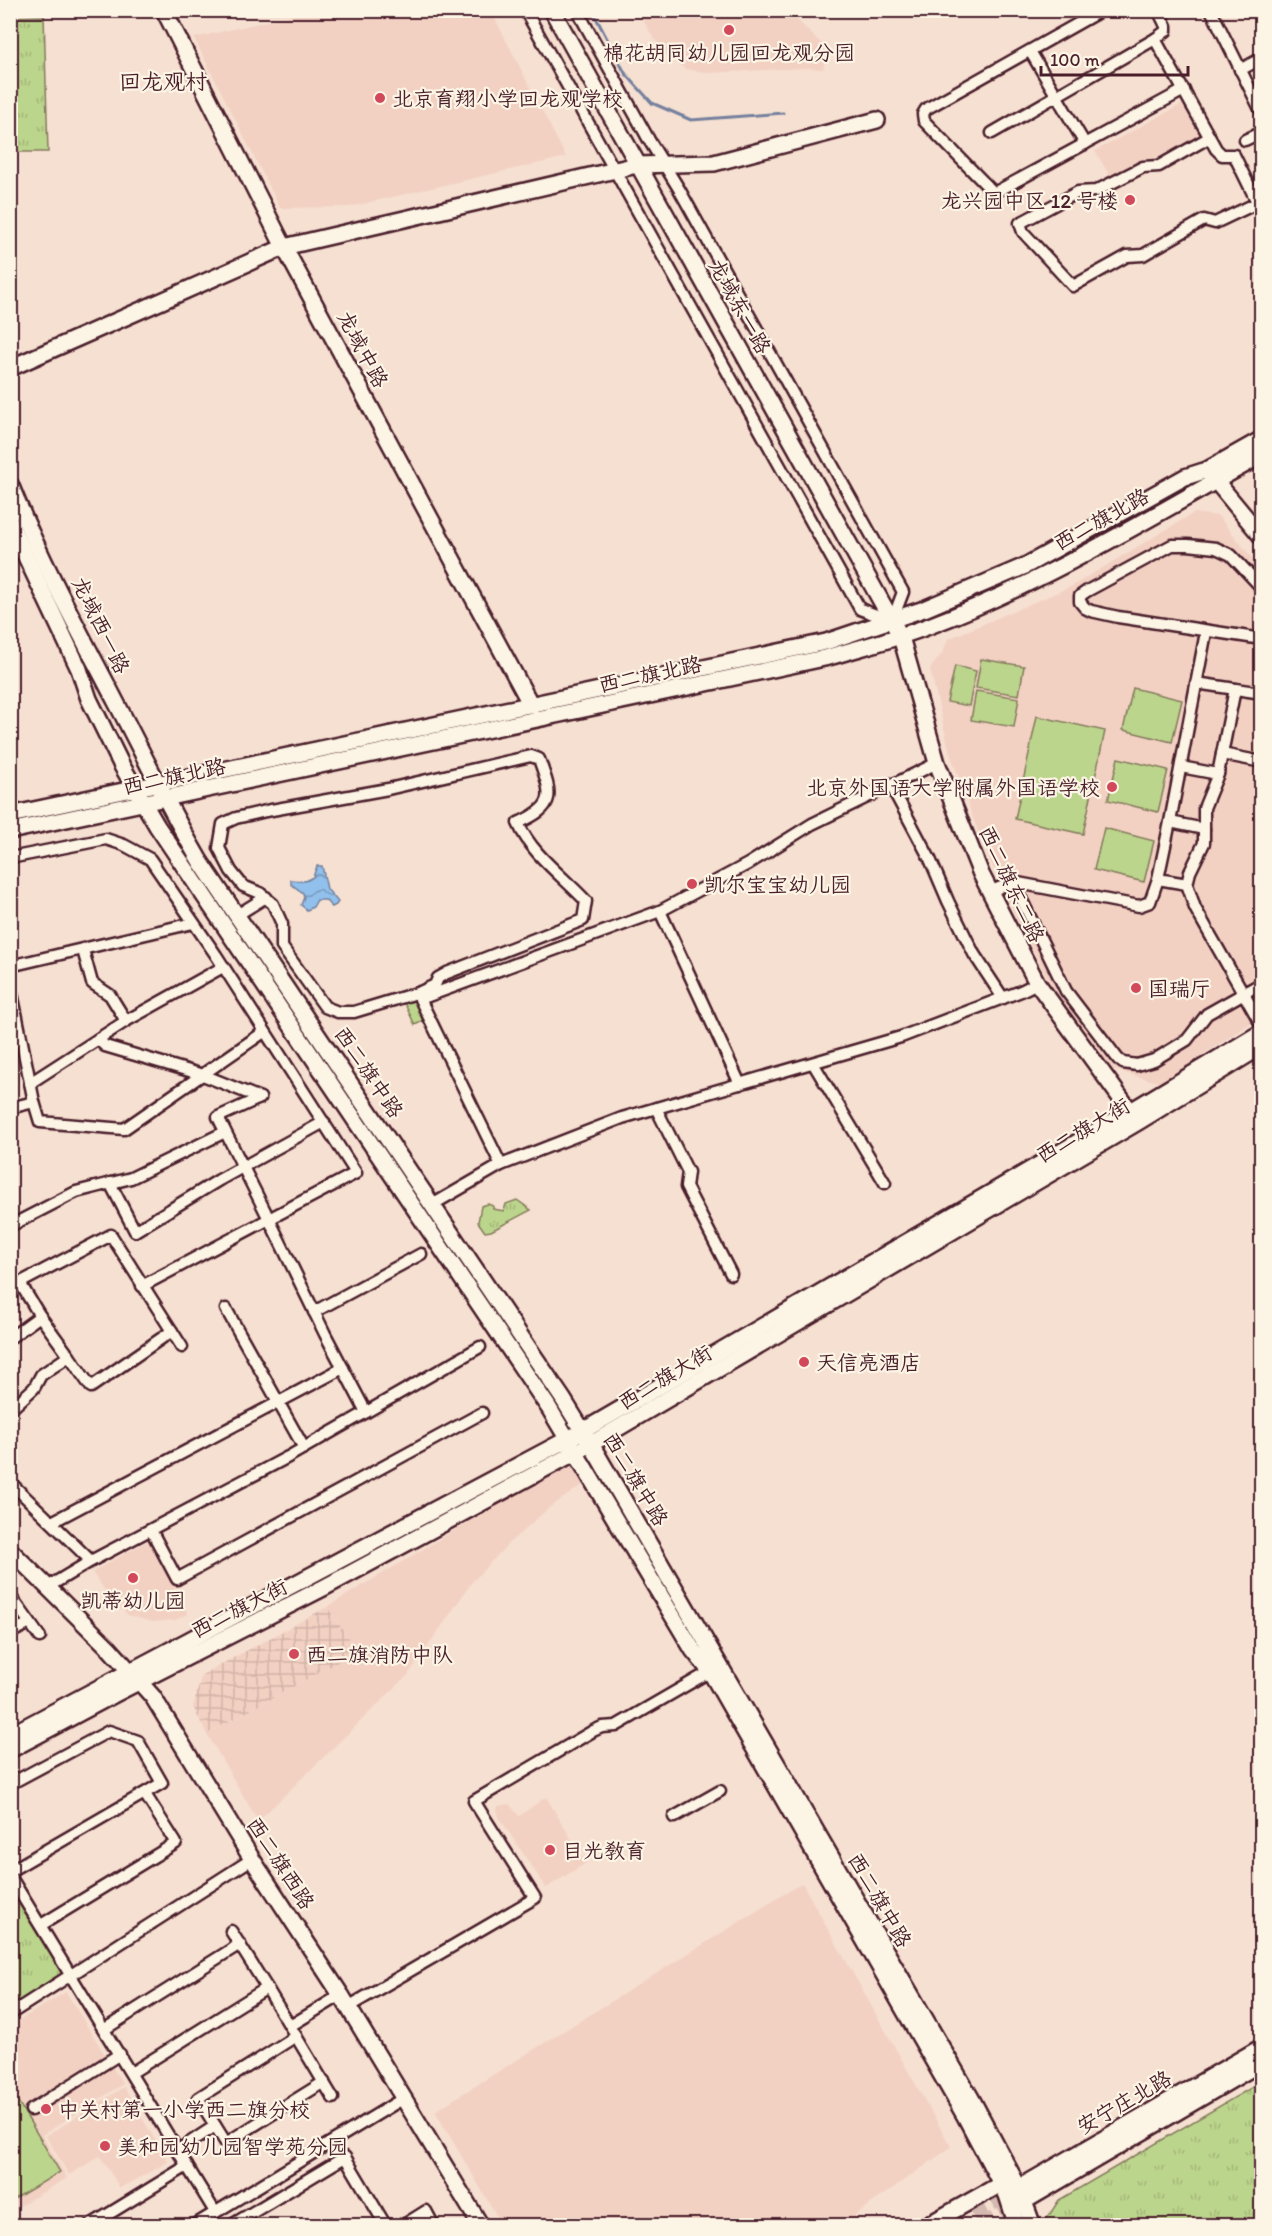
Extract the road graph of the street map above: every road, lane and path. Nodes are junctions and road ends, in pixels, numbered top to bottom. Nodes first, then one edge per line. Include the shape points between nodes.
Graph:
1 (164, 10) edge
2 (525, 10) edge
3 (552, 10) edge
4 (577, 10) edge
5 (1102, 10) edge
6 (1158, 10) edge
7 (1210, 10) edge
8 (1155, 39) junction
9 (1030, 51) junction
10 (1262, 58) edge
11 (1240, 70) junction
12 (1184, 90) junction
13 (1056, 96) junction
14 (1262, 113) edge
15 (877, 120) dead end
16 (1262, 132) edge
17 (992, 133) dead end
18 (1210, 137) junction
19 (1245, 140) dead end
20 (1085, 144) junction
21 (637, 165) junction
22 (615, 171) junction
23 (1259, 208) edge
24 (284, 247) junction
25 (10, 368) edge
26 (1262, 439) edge
27 (1262, 455) edge
28 (1211, 476) junction
29 (10, 484) edge
30 (10, 523) edge
31 (1262, 537) edge
32 (1262, 588) edge
33 (892, 621) junction
34 (1206, 632) junction
35 (901, 637) junction
36 (1262, 639) edge
37 (1196, 683) junction
38 (1236, 689) junction
39 (1262, 693) edge
40 (531, 705) junction
41 (1222, 754) junction
42 (1262, 762) edge
43 (937, 763) junction
44 (1181, 767) junction
45 (1218, 774) junction
46 (156, 783) junction
47 (890, 784) junction
48 (134, 788) junction
49 (165, 799) junction
50 (145, 804) junction
51 (10, 815) edge
52 (1170, 822) junction
53 (1204, 829) junction
54 (10, 831) edge
55 (10, 858) edge
56 (1158, 879) junction
57 (1013, 882) junction
58 (1187, 884) junction
59 (989, 892) junction
60 (266, 897) junction
61 (660, 911) junction
62 (237, 915) junction
63 (193, 923) junction
64 (83, 950) junction
65 (10, 966) edge
66 (224, 967) junction
67 (10, 983) edge
68 (1036, 983) junction
69 (1262, 983) edge
70 (1242, 994) junction
71 (1003, 998) junction
72 (13, 1005) edge
73 (126, 1021) junction
74 (1262, 1026) edge
75 (264, 1032) junction
76 (1262, 1032) edge
77 (99, 1039) junction
78 (1262, 1046) edge
79 (813, 1063) junction
80 (203, 1075) junction
81 (30, 1083) junction
82 (740, 1084) junction
83 (34, 1102) junction
84 (10, 1108) edge
85 (656, 1108) junction
86 (1134, 1117) junction
87 (324, 1122) junction
88 (225, 1131) junction
89 (501, 1165) junction
90 (243, 1167) junction
91 (110, 1183) junction
92 (885, 1183) dead end
93 (432, 1205) junction
94 (269, 1219) junction
95 (10, 1226) edge
96 (421, 1254) dead end
97 (731, 1274) dead end
98 (15, 1286) edge
99 (142, 1286) junction
100 (226, 1310) dead end
101 (314, 1312) junction
102 (40, 1316) junction
103 (172, 1331) junction
104 (10, 1338) edge
105 (182, 1347) dead end
106 (480, 1347) dead end
107 (69, 1356) junction
108 (343, 1368) junction
109 (278, 1402) junction
110 (10, 1410) edge
111 (366, 1412) junction
112 (482, 1413) dead end
113 (587, 1438) junction
114 (572, 1445) junction
115 (304, 1448) junction
116 (10, 1482) edge
117 (52, 1522) junction
118 (151, 1530) junction
119 (10, 1550) edge
120 (91, 1561) junction
121 (46, 1588) junction
122 (10, 1595) edge
123 (30, 1623) junction
124 (10, 1633) edge
125 (40, 1637) dead end
126 (715, 1668) junction
127 (136, 1676) junction
128 (10, 1735) edge
129 (10, 1750) edge
130 (10, 1784) edge
131 (720, 1791) dead end
132 (145, 1794) junction
133 (674, 1817) dead end
134 (252, 1859) junction
135 (10, 1873) edge
136 (15, 1894) edge
137 (41, 1925) junction
138 (231, 1930) dead end
139 (240, 1944) junction
140 (73, 1975) junction
141 (267, 1988) junction
142 (344, 2001) junction
143 (10, 2014) edge
144 (290, 2026) junction
145 (105, 2030) junction
146 (296, 2036) junction
147 (1262, 2047) edge
148 (120, 2054) junction
149 (1262, 2062) edge
150 (131, 2073) junction
151 (324, 2082) junction
152 (333, 2098) dead end
153 (404, 2098) junction
154 (31, 2110) dead end
155 (215, 2126) junction
156 (177, 2151) junction
157 (187, 2166) junction
158 (1012, 2195) junction
159 (214, 2212) junction
160 (1017, 2225) edge
161 (89, 2226) edge
162 (193, 2226) edge
163 (231, 2226) edge
164 (386, 2226) edge
165 (402, 2226) edge
166 (434, 2226) edge
167 (481, 2226) edge
168 (926, 2226) edge
169 (1033, 2226) edge

1 - 24 main road, 龙域中路
2 - 22 street
3 - 21 main road, 龙域东一路
4 - 33 street via 903,592
5 - 9 street
6 - 8 street via 1166,31
7 - 11 street
8 - 12 street
8 - 13 street
9 - 13 street
9 - 20 street via 926,109 922,114 924,120 994,193
10 - 11 street
11 - 14 street
12 - 18 street
12 - 20 street
13 - 17 street
13 - 20 street
15 - 21 main road via 714,163
16 - 19 street
18 - 23 street via 1222,155 1234,154
18 - 23 street via 1159,166 1143,167 1096,191 1078,192 1020,223 1023,232 1073,286 1127,256 1143,255 1204,220 1215,223
21 - 22 main road
21 - 33 main road, 龙域东一路
22 - 24 main road
22 - 33 street via 860,609
24 - 25 main road
24 - 40 main road, 龙域中路
26 - 28 main road, 西二旗北路
27 - 28 main road, 西二旗北路
28 - 31 main road
28 - 33 main road, 西二旗北路 via 1185,477 1025,566
28 - 35 main road, 西二旗北路 via 1034,579
29 - 46 main road, 龙域西一路
30 - 48 main road, 龙域西一路 via 79,669 89,699
32 - 34 street via 1231,555 1216,548 1172,545 1080,596 1080,602 1091,611
33 - 35 main road, 龙域东一路
33 - 40 main road, 西二旗北路 via 826,642
34 - 36 street
34 - 37 street
35 - 43 main road, 西二旗东二路
35 - 49 main road, 西二旗北路 via 817,660
37 - 38 street
37 - 44 street
38 - 39 street
38 - 41 street
40 - 46 main road, 西二旗北路
41 - 42 street
41 - 45 street
43 - 47 street
43 - 59 main road, 西二旗东二路
44 - 45 street
44 - 52 street
45 - 53 street via 1205,804
46 - 48 main road, 西二旗北路
46 - 49 main road, 西二旗中路
47 - 61 street
47 - 71 street via 930,858 974,954
48 - 50 main road, 龙域西一路
48 - 51 main road, 西二旗北路
49 - 50 main road, 西二旗北路
49 - 62 main road, 西二旗中路
50 - 54 main road, 西二旗北路
50 - 114 main road, 西二旗中路
52 - 53 street
52 - 56 street
53 - 58 street via 1203,847
55 - 63 street via 106,839 124,845 150,858
56 - 57 street via 1152,900 1142,906
56 - 58 street
57 - 59 street
57 - 70 street via 1066,992 1123,1063 1137,1065 1154,1060 1187,1040 1207,1014
58 - 70 street via 1195,908
59 - 68 main road, 西二旗东二路
60 - 60 street via 243,886 231,871 219,848 223,825 266,811 388,789 531,756 539,759 548,784 548,800 545,808 518,823 534,849 586,901 583,920 447,973 420,992 346,1012 325,1007 282,947 282,924
60 - 62 street
61 - 82 street
61 - 89 street via 420,999
62 - 93 main road, 西二旗中路
63 - 64 street
63 - 66 street
64 - 65 street
64 - 73 street via 92,983 110,995
66 - 73 street
66 - 75 street
67 - 72 street
68 - 71 street
68 - 86 main road, 西二旗东二路
69 - 70 street
70 - 74 street
71 - 79 street via 901,1037
72 - 81 street
73 - 77 street
75 - 80 street
75 - 87 street
76 - 86 main road, 西二旗大街
77 - 80 street via 105,1046
77 - 81 street
78 - 86 main road, 西二旗大街
79 - 82 street
79 - 92 street
80 - 83 street via 124,1129 40,1122
80 - 88 street via 260,1098 218,1118
81 - 83 street
82 - 85 street
83 - 84 street
85 - 89 street
85 - 97 street via 688,1172 686,1187
86 - 113 main road, 西二旗大街
87 - 90 street
87 - 94 street via 356,1173
88 - 90 street
88 - 91 street via 131,1178
89 - 93 street
90 - 91 street via 135,1231
90 - 94 street
91 - 95 street via 76,1192
93 - 113 main road, 西二旗中路
94 - 99 street
94 - 101 street
96 - 101 street
98 - 99 street via 111,1235
98 - 102 street
99 - 103 street
100 - 109 street
101 - 108 street
102 - 104 street
102 - 107 street
103 - 105 street
103 - 107 street via 91,1387
106 - 111 street
107 - 110 street via 41,1375 34,1388
108 - 109 street
108 - 111 street
109 - 115 street
109 - 117 street
111 - 115 street
112 - 118 street via 177,1579
113 - 114 main road, 西二旗大街
113 - 126 main road, 西二旗中路
114 - 126 main road, 西二旗中路 via 693,1650
114 - 127 main road, 西二旗大街 via 346,1576
115 - 118 street
116 - 117 street
117 - 120 street
118 - 120 street
119 - 121 main road, 西二旗西路
120 - 121 street
121 - 127 main road, 西二旗西路
122 - 123 street
123 - 124 street
123 - 125 street
126 - 142 street via 616,1726 593,1731 474,1801 534,1898
126 - 158 main road, 西二旗中路 via 971,2098
127 - 128 main road, 西二旗大街
127 - 129 main road, 西二旗大街
127 - 134 main road, 西二旗西路
130 - 132 street via 109,1731 138,1741 162,1783
131 - 133 street
132 - 135 street
132 - 137 street via 176,1843
134 - 140 street
134 - 142 main road, 西二旗西路
135 - 136 street
136 - 137 street
137 - 140 street
138 - 139 street
139 - 141 street
139 - 145 street
140 - 143 street
140 - 145 street
141 - 144 street
141 - 150 street
142 - 144 street
142 - 153 main road, 西二旗西路
144 - 146 street
145 - 148 street
146 - 151 street
146 - 155 street via 198,2098
147 - 158 main road, 安宁庄北路
148 - 150 street
148 - 154 street
149 - 158 main road, 安宁庄北路
150 - 156 street
151 - 152 street
151 - 155 street via 226,2144
153 - 159 street
153 - 167 main road, 西二旗西路
155 - 156 street
156 - 157 street
157 - 159 street
157 - 161 street
158 - 160 main road, 西二旗中路
158 - 168 main road
158 - 169 main road, 西二旗中路
159 - 162 street
163 - 164 street via 345,2157
165 - 166 street via 426,2211

